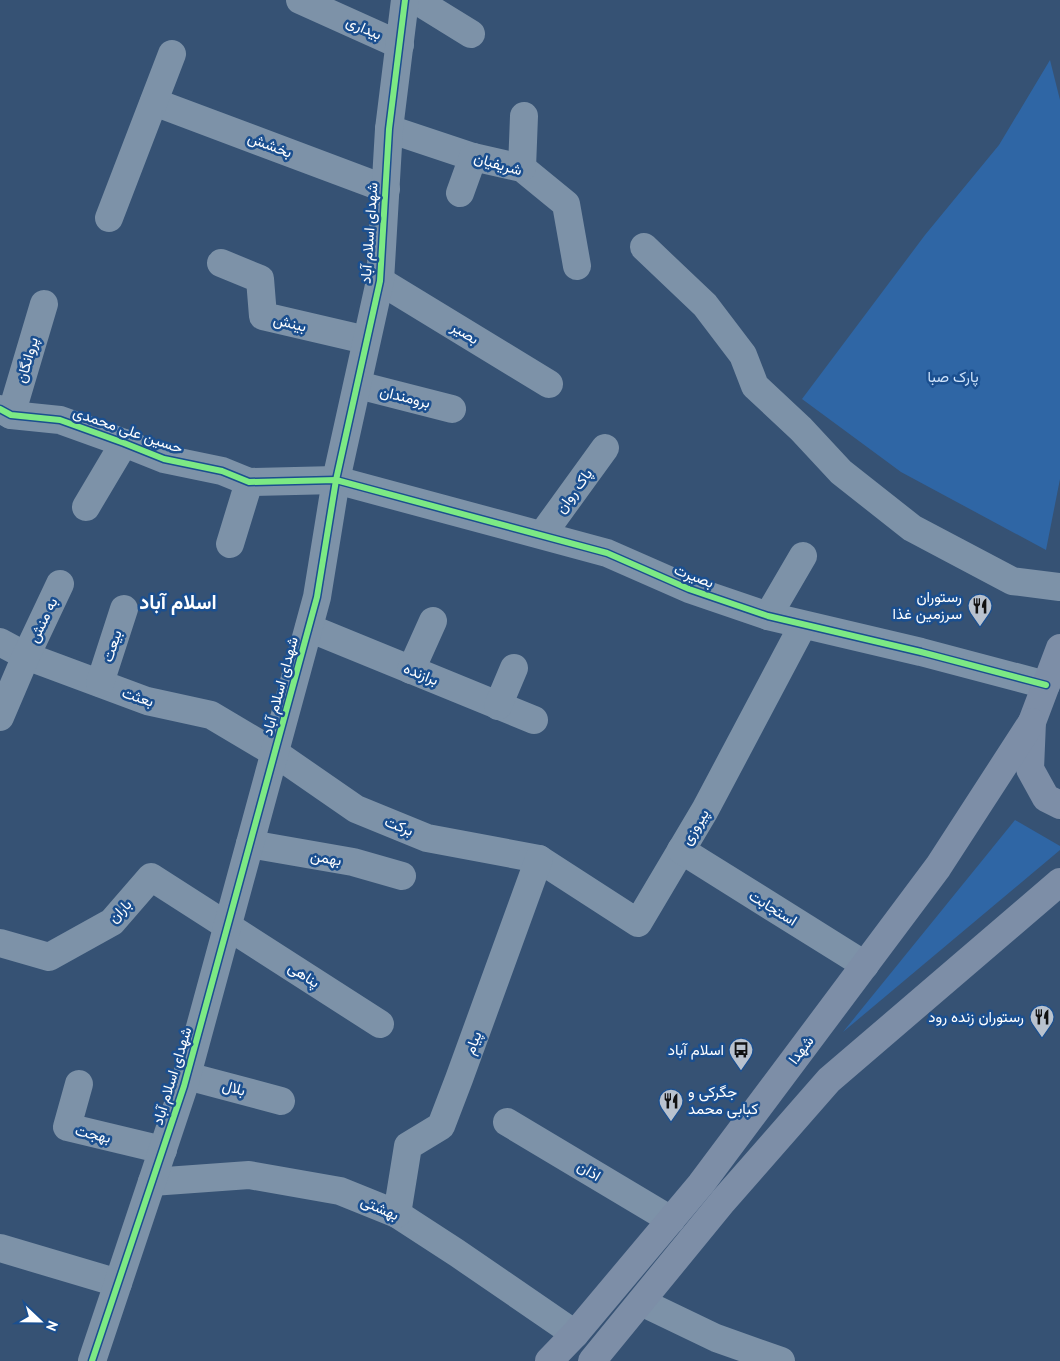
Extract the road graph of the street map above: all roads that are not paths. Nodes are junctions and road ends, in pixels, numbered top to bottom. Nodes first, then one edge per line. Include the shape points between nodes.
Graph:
1 (300, 0) edge
2 (405, 0) edge
3 (416, 0) edge
4 (470, 34) dead end
5 (400, 44) junction
6 (172, 54) dead end
7 (154, 102) junction
8 (524, 116) dead end
9 (389, 129) junction
10 (473, 157) junction
11 (522, 168) junction
12 (386, 189) junction
13 (460, 193) dead end
14 (109, 218) dead end
15 (644, 247) dead end
16 (221, 263) dead end
17 (577, 266) dead end
18 (380, 281) junction
19 (44, 304) dead end
20 (366, 340) junction
21 (549, 384) dead end
22 (358, 385) junction
23 (452, 409) dead end
24 (5, 412) edge
25 (124, 443) junction
26 (605, 448) dead end
27 (336, 480) junction
28 (249, 482) junction
29 (86, 506) dead end
30 (542, 535) junction
31 (230, 544) dead end
32 (803, 556) dead end
33 (60, 584) dead end
34 (1060, 587) edge
35 (124, 609) dead end
36 (768, 616) junction
37 (433, 620) dead end
38 (803, 625) junction
39 (309, 628) junction
40 (0, 642) edge
41 (1059, 645) edge
42 (26, 656) junction
43 (514, 668) dead end
44 (411, 670) junction
45 (100, 683) junction
46 (1046, 685) junction
47 (498, 706) junction
48 (0, 717) edge
49 (534, 720) dead end
50 (1032, 722) junction
51 (275, 752) junction
52 (1060, 805) edge
53 (250, 844) junction
54 (681, 850) junction
55 (539, 859) junction
56 (402, 876) dead end
57 (1060, 882) edge
58 (228, 926) junction
59 (0, 943) edge
60 (865, 965) junction
61 (380, 1024) dead end
62 (187, 1076) junction
63 (79, 1084) dead end
64 (281, 1101) dead end
65 (507, 1122) dead end
66 (163, 1150) junction
67 (152, 1182) junction
68 (397, 1214) junction
69 (671, 1220) junction
70 (0, 1248) edge
71 (118, 1283) junction
72 (641, 1302) junction
73 (574, 1334) junction
74 (92, 1361) edge
75 (549, 1361) edge
76 (592, 1361) edge
77 (781, 1361) edge

1 - 5 street, بیداری
2 - 5 street, شهدای اسلام آباد
3 - 4 street
5 - 9 street, شهدای اسلام آباد
6 - 7 street
7 - 12 street, بخشش
7 - 14 street
8 - 11 street
9 - 10 street, شریفیان
9 - 12 street, شهدای اسلام آباد
10 - 11 street, شریفیان
10 - 13 street
11 - 17 street, شریفیان via 566,204
12 - 18 street, شهدای اسلام آباد
15 - 34 street via 705,305 743,355 755,386 841,472 912,528 1012,581
16 - 20 street, بینش via 260,278 263,316
18 - 20 street, شهدای اسلام آباد
18 - 21 street, بصیر
19 - 24 street, پروانگان
20 - 22 street, شهدای اسلام آباد
22 - 23 street, برومندان
22 - 27 street, شهدای اسلام آباد
24 - 25 street, حسین علی محمدی via 60,420
25 - 28 street, حسین علی محمدی via 164,459 222,471
25 - 29 street
26 - 30 street, پاک روان
27 - 28 street, حسین علی محمدی
27 - 30 street, بصیرت
27 - 39 street, شهدای اسلام آباد
28 - 31 street
30 - 36 street, بصیرت via 607,553 689,589
32 - 36 street
33 - 42 street, به منش
35 - 45 street, بیعت
36 - 38 street, بصیرت
37 - 44 street
38 - 46 street, بصیرت
38 - 54 street, پیروزی via 706,810
39 - 44 street, برازنده
39 - 51 street, شهدای اسلام آباد
40 - 42 street, بعثت
41 - 46 main road
42 - 45 street, بعثت
42 - 48 street, به منش
43 - 47 street
44 - 47 street, برازنده
45 - 51 street, بعثت via 146,701 211,715
46 - 50 main road
47 - 49 street, برازنده
50 - 52 main road via 1030,769 1046,798
50 - 60 main road, شهدا via 938,867
51 - 53 street, شهدای اسلام آباد
51 - 55 street, برکت via 356,809 427,838
53 - 56 street, بهمن via 353,862
53 - 58 street, شهدای اسلام آباد
54 - 55 street, پیروزی via 638,923
54 - 60 street, استجابت
55 - 68 street, پیام via 440,1126 408,1146
57 - 72 main road via 829,1080 723,1201
58 - 59 street, باران via 151,877 112,922 49,957
58 - 61 street, پناهی
58 - 62 street, شهدای اسلام آباد
60 - 69 main road, شهدا
62 - 64 street, بلال
62 - 66 street, شهدای اسلام آباد
63 - 66 street, بهجت via 67,1127
65 - 69 street, اذان
66 - 67 street, شهدای اسلام آباد
67 - 68 street, بهشتی via 249,1175 340,1190
67 - 71 street, شهدای اسلام آباد
68 - 73 street, بهشتی
69 - 73 main road, شهدا
70 - 71 street
71 - 74 street, شهدای اسلام آباد
72 - 76 main road
72 - 77 street via 716,1338
73 - 75 main road, شهدا

